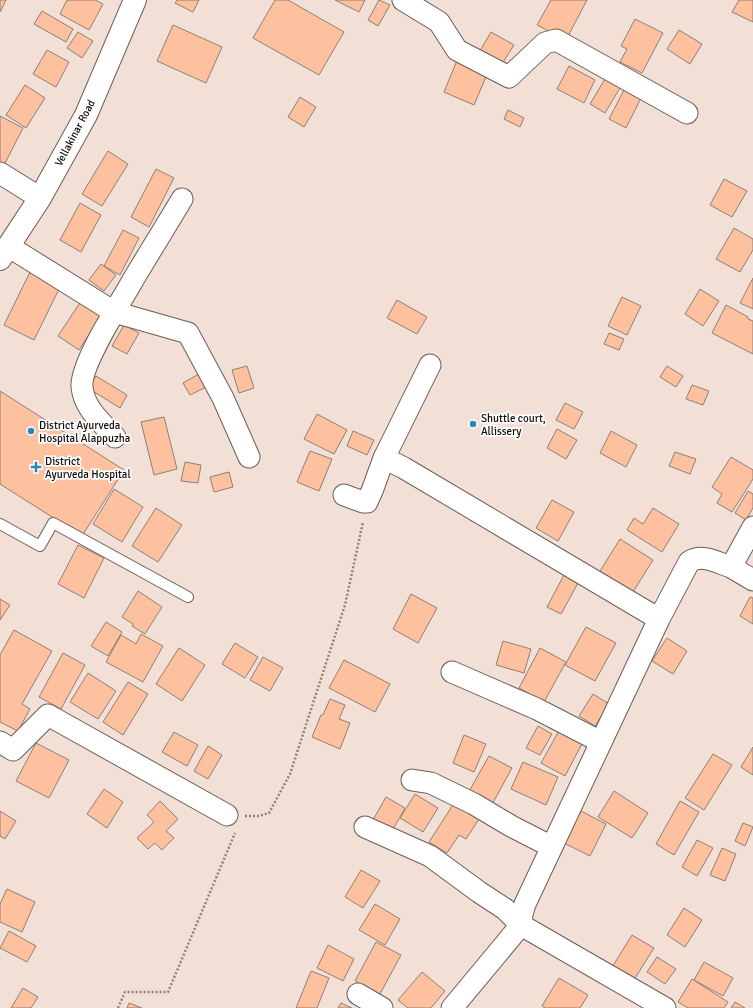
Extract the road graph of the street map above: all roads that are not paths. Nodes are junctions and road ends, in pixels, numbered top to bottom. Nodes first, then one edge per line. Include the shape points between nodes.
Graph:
1 (135, 0) edge
2 (403, 0) edge
3 (687, 113) dead end
4 (0, 173) edge
5 (40, 198) junction
6 (182, 199) dead end
7 (4, 252) edge
8 (114, 312) junction
9 (430, 365) dead end
10 (115, 437) dead end
11 (249, 457) dead end
12 (393, 463) junction
13 (344, 495) dead end
14 (0, 524) edge
15 (753, 527) edge
16 (731, 567) junction
17 (753, 580) edge
18 (188, 596) dead end
19 (659, 619) junction
20 (452, 672) dead end
21 (601, 742) junction
22 (6, 746) edge
23 (412, 780) dead end
24 (235, 820) road end
25 (365, 827) dead end
26 (552, 847) junction
27 (520, 926) junction
28 (358, 994) dead end
29 (382, 1008) edge
30 (452, 1008) edge
31 (665, 1008) edge

1 - 5 main road, Vellakinar Road via 86,115
2 - 3 street via 439,22 456,50 509,77 545,42 556,40
4 - 5 street
5 - 7 main road, Vellakinar Road
6 - 8 street
7 - 8 street
8 - 10 street via 84,371 82,386 86,403 96,418
8 - 11 street via 188,333 223,398
9 - 12 street
12 - 13 street via 367,502
12 - 19 street
14 - 18 lane via 40,546 53,524
15 - 16 street
16 - 17 street
16 - 19 street via 702,558 695,558 689,562
19 - 21 street
20 - 21 street via 537,709
21 - 26 street
22 - 24 street via 48,716
23 - 26 street via 431,783
25 - 27 street via 430,856 505,909
26 - 27 street via 526,904
27 - 30 street
27 - 31 street
28 - 29 street

